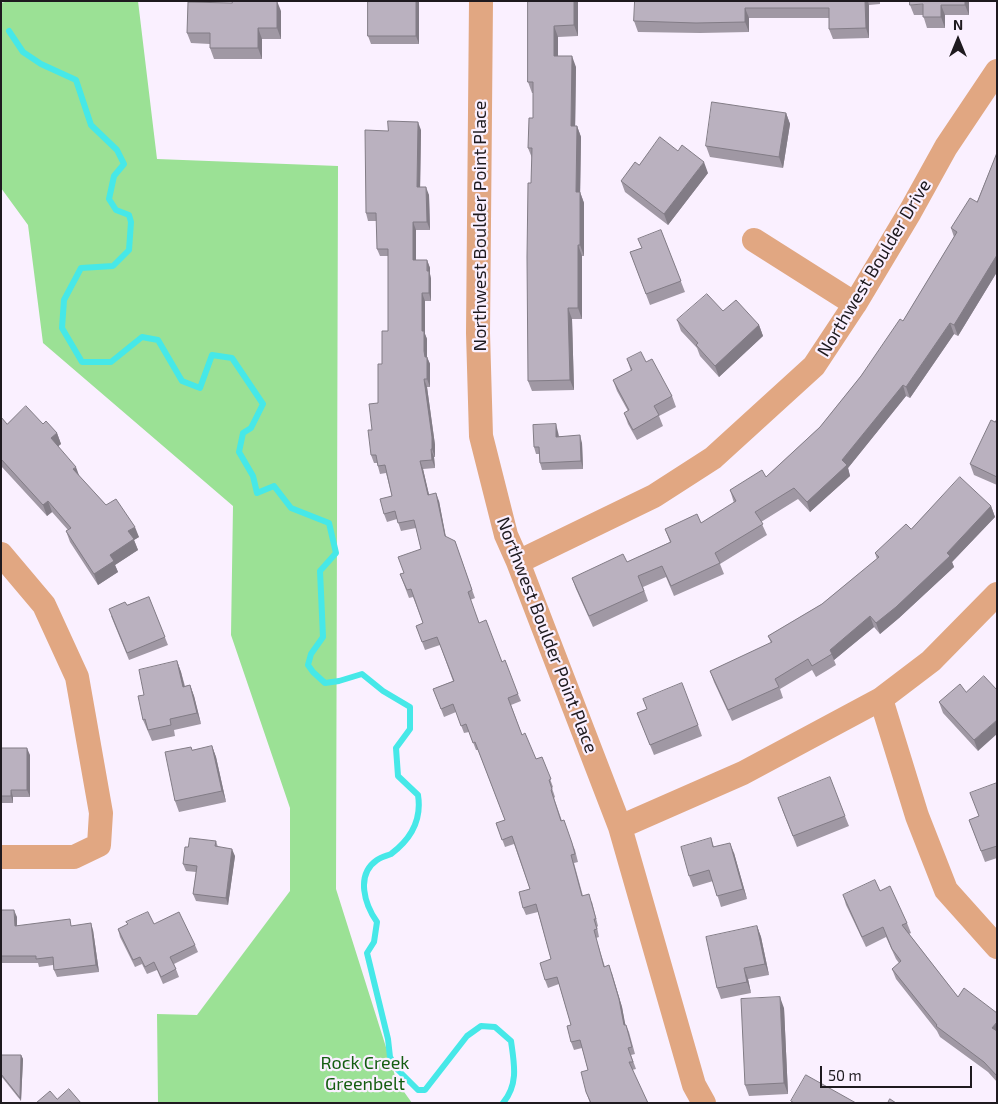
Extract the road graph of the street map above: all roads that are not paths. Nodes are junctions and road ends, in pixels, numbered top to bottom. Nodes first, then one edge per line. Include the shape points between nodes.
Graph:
1 (481, 1) edge
2 (997, 71) edge
3 (754, 240) dead end
4 (855, 304) junction
5 (1, 554) edge
6 (518, 562) junction
7 (997, 594) edge
8 (881, 699) junction
9 (620, 827) junction
10 (1, 857) edge
11 (997, 947) edge
12 (704, 1103) edge

1 - 6 street, Northwest Boulder Point Place via 478,333 482,436 506,535
2 - 4 street, Northwest Boulder Drive via 946,148
3 - 4 street
4 - 6 street, Northwest Boulder Drive via 814,366 713,458 654,496
5 - 10 street via 44,605 77,677 101,812 99,845 74,857
6 - 9 street, Northwest Boulder Point Place
7 - 8 street via 931,661
8 - 9 street via 743,773
8 - 11 street via 917,816 946,890
9 - 12 street, Northwest Boulder Point Place via 694,1084

